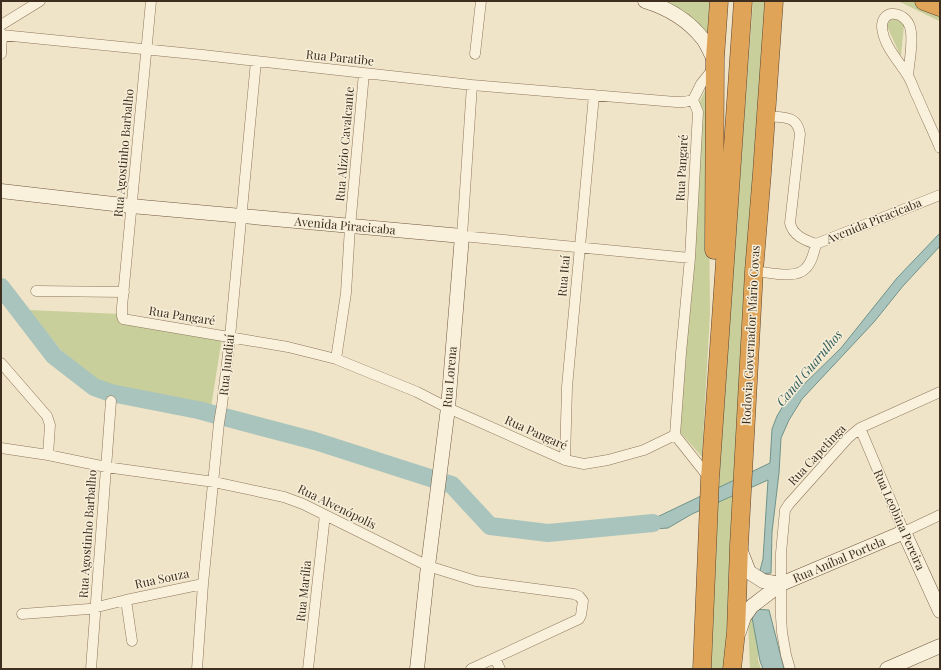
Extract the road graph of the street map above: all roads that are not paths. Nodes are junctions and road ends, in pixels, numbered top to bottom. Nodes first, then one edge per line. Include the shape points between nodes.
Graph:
1 (40, 1) edge
2 (151, 1) edge
3 (481, 1) edge
4 (646, 1) edge
5 (719, 1) edge
6 (744, 1) edge
7 (774, 1) edge
8 (924, 1) edge
9 (940, 7) edge
10 (1, 31) edge
11 (147, 50) junction
12 (1, 54) edge
13 (475, 54) dead end
14 (256, 61) junction
15 (715, 64) junction
16 (364, 73) junction
17 (908, 76) junction
18 (472, 85) junction
19 (594, 95) junction
20 (693, 100) junction
21 (766, 116) junction
22 (940, 148) edge
23 (1, 191) edge
24 (940, 195) edge
25 (131, 206) junction
26 (242, 216) junction
27 (350, 227) junction
28 (462, 236) junction
29 (816, 244) junction
30 (580, 247) junction
31 (690, 258) junction
32 (754, 271) junction
33 (36, 291) dead end
34 (124, 292) junction
35 (122, 306) joint
36 (230, 337) junction
37 (718, 358) junction
38 (336, 359) junction
39 (1, 363) edge
40 (940, 392) edge
41 (111, 401) dead end
42 (448, 408) junction
43 (860, 428) junction
44 (675, 436) junction
45 (1, 448) edge
46 (48, 454) junction
47 (565, 460) junction
48 (106, 467) junction
49 (710, 479) junction
50 (214, 482) junction
51 (325, 515) junction
52 (940, 515) edge
53 (904, 532) junction
54 (739, 546) junction
55 (428, 566) junction
56 (203, 584) junction
57 (770, 587) junction
58 (126, 600) junction
59 (96, 607) junction
60 (940, 612) edge
61 (22, 614) dead end
62 (132, 641) dead end
63 (735, 642) junction
64 (940, 646) edge
65 (495, 658) junction
66 (91, 669) edge
67 (197, 669) edge
68 (308, 669) edge
69 (417, 669) edge
70 (471, 669) edge
71 (500, 669) edge
72 (702, 669) edge
73 (732, 669) edge
74 (790, 669) edge
75 (887, 669) edge

1 - 10 street
2 - 11 street, Rua Agostinho Barbalho
3 - 13 street
4 - 15 street via 660,5 689,24 703,40
5 - 15 highway
6 - 37 highway
7 - 21 highway, Rodovia Governador Mário Covas
8 - 9 highway
10 - 11 street, Rua Paratibe
10 - 12 street
11 - 14 street, Rua Paratibe
11 - 25 street, Rua Agostinho Barbalho
14 - 16 street, Rua Paratibe
14 - 26 street, Rua Jundiaí
15 - 20 street
15 - 37 highway via 714,260
16 - 18 street, Rua Paratibe
16 - 27 street, Rua Alízio Cavalcante
17 - 17 street via 910,28 905,18 900,15 886,16 883,20 883,34 893,55
17 - 22 street
18 - 19 street, Rua Paratibe
18 - 28 street, Rua Lorena
19 - 20 street, Rua Paratibe via 676,102
19 - 30 street, Rua Itaí
20 - 31 street, Rua Pangaré via 698,120
21 - 29 street via 787,118 798,126 800,134 790,223 794,232 802,239
21 - 32 highway, Rodovia Governador Mário Covas
23 - 25 street, Avenida Piracicaba
24 - 29 street, Avenida Piracicaba
25 - 26 street, Avenida Piracicaba
25 - 34 street, Rua Agostinho Barbalho
26 - 27 street, Avenida Piracicaba
26 - 36 street, Rua Jundiaí
27 - 28 street, Avenida Piracicaba
27 - 38 street, Rua Alízio Cavalcante via 346,293
28 - 30 street, Avenida Piracicaba
28 - 42 street, Rua Lorena
29 - 32 street, Avenida Piracicaba via 807,267 802,272 782,274
30 - 31 street, Avenida Piracicaba
30 - 47 street, Rua Itaí via 567,387
31 - 44 street, Rua Pangaré
32 - 54 highway, Rodovia Governador Mário Covas
33 - 34 street
34 - 35 street, Rua Agostinho Barbalho
35 - 36 street, Rua Pangaré via 122,316 126,320
36 - 38 street, Rua Pangaré
36 - 50 street, Rua Jundiaí
37 - 49 highway
38 - 42 street, Rua Pangaré via 417,392
39 - 46 street via 47,416 50,425
40 - 43 street, Rua Capetinga
41 - 48 street, Rua Agostinho Barbalho
42 - 47 street, Rua Pangaré
42 - 55 street, Rua Lorena
43 - 53 street, Rua Leobina Pereira
43 - 57 street, Rua Capetinga via 788,504 785,510 781,553
44 - 47 street, Rua Pangaré via 644,450 608,460 584,464
44 - 49 street
45 - 46 street, Rua Alvenópolis
46 - 48 street, Rua Alvenópolis
48 - 50 street, Rua Alvenópolis
48 - 59 street, Rua Agostinho Barbalho
49 - 72 highway
50 - 51 street, Rua Alvenópolis via 284,496
50 - 56 street, Rua Jundiaí
51 - 55 street, Rua Alvenópolis
51 - 68 street, Rua Marília
52 - 53 street, Rua Aníbal Portela
53 - 57 street, Rua Aníbal Portela
53 - 60 street, Rua Leobina Pereira
54 - 57 street via 749,572
54 - 63 highway, Rodovia Governador Mário Covas
55 - 65 street, Rua Alvenópolis via 476,581 574,594 583,601 579,619
55 - 69 street, Rua Lorena
56 - 58 street, Rua Souza
56 - 67 street, Rua Jundiaí
57 - 63 street, Rua Aníbal Portela via 744,617
57 - 74 street, Rua Capetinga
58 - 59 street, Rua Souza
58 - 62 street, Rua Souza
59 - 61 street, Rua Souza
59 - 66 street, Rua Agostinho Barbalho
63 - 73 highway, Rodovia Governador Mário Covas
64 - 75 street
65 - 70 street
65 - 71 street

